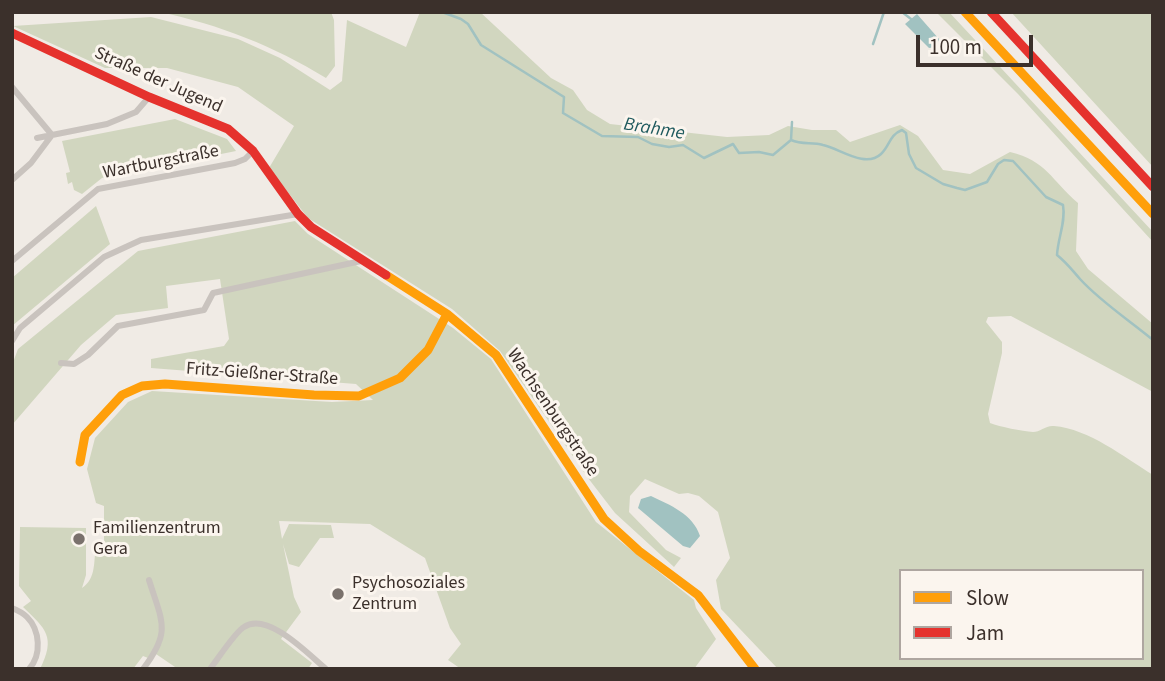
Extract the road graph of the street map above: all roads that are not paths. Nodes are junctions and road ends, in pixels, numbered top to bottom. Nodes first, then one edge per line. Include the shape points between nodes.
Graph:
1 (965, 12) edge
2 (991, 12) edge
3 (12, 33) edge
4 (12, 87) edge
5 (149, 97) junction
6 (52, 135) junction
7 (37, 138) dead end
8 (253, 151) junction
9 (12, 180) edge
10 (274, 180) joint
11 (1153, 187) edge
12 (298, 214) junction
13 (1153, 214) edge
14 (12, 261) edge
15 (361, 261) junction
16 (447, 314) junction
17 (12, 341) edge
18 (61, 363) dead end
19 (80, 462) dead end
20 (149, 580) dead end
21 (12, 608) edge
22 (29, 669) edge
23 (143, 669) edge
24 (210, 669) edge
25 (326, 669) edge
26 (755, 669) edge

1 - 13 main road
2 - 11 main road
3 - 5 main road, Straße der Jugend
4 - 6 street
5 - 6 street via 136,112 107,124
5 - 8 main road, Straße der Jugend via 228,129
6 - 7 street
6 - 9 street
8 - 10 main road, Straße der Jugend
8 - 14 street, Wartburgstraße via 235,163 98,189
10 - 12 main road, Wachsenburgstraße
12 - 15 main road, Wachsenburgstraße
12 - 17 street via 141,240 104,257 20,328
15 - 16 main road, Wachsenburgstraße
15 - 18 street via 213,293 204,310 118,326 75,364
16 - 19 main road, Fritz-Gießner-Straße via 428,350 400,378 359,396 164,384 139,388 122,395 85,435
16 - 26 main road, Wachsenburgstraße via 496,355 604,519 698,595
20 - 23 street via 163,638
21 - 22 street via 26,616 38,640
24 - 25 street via 244,626 259,622 271,626

